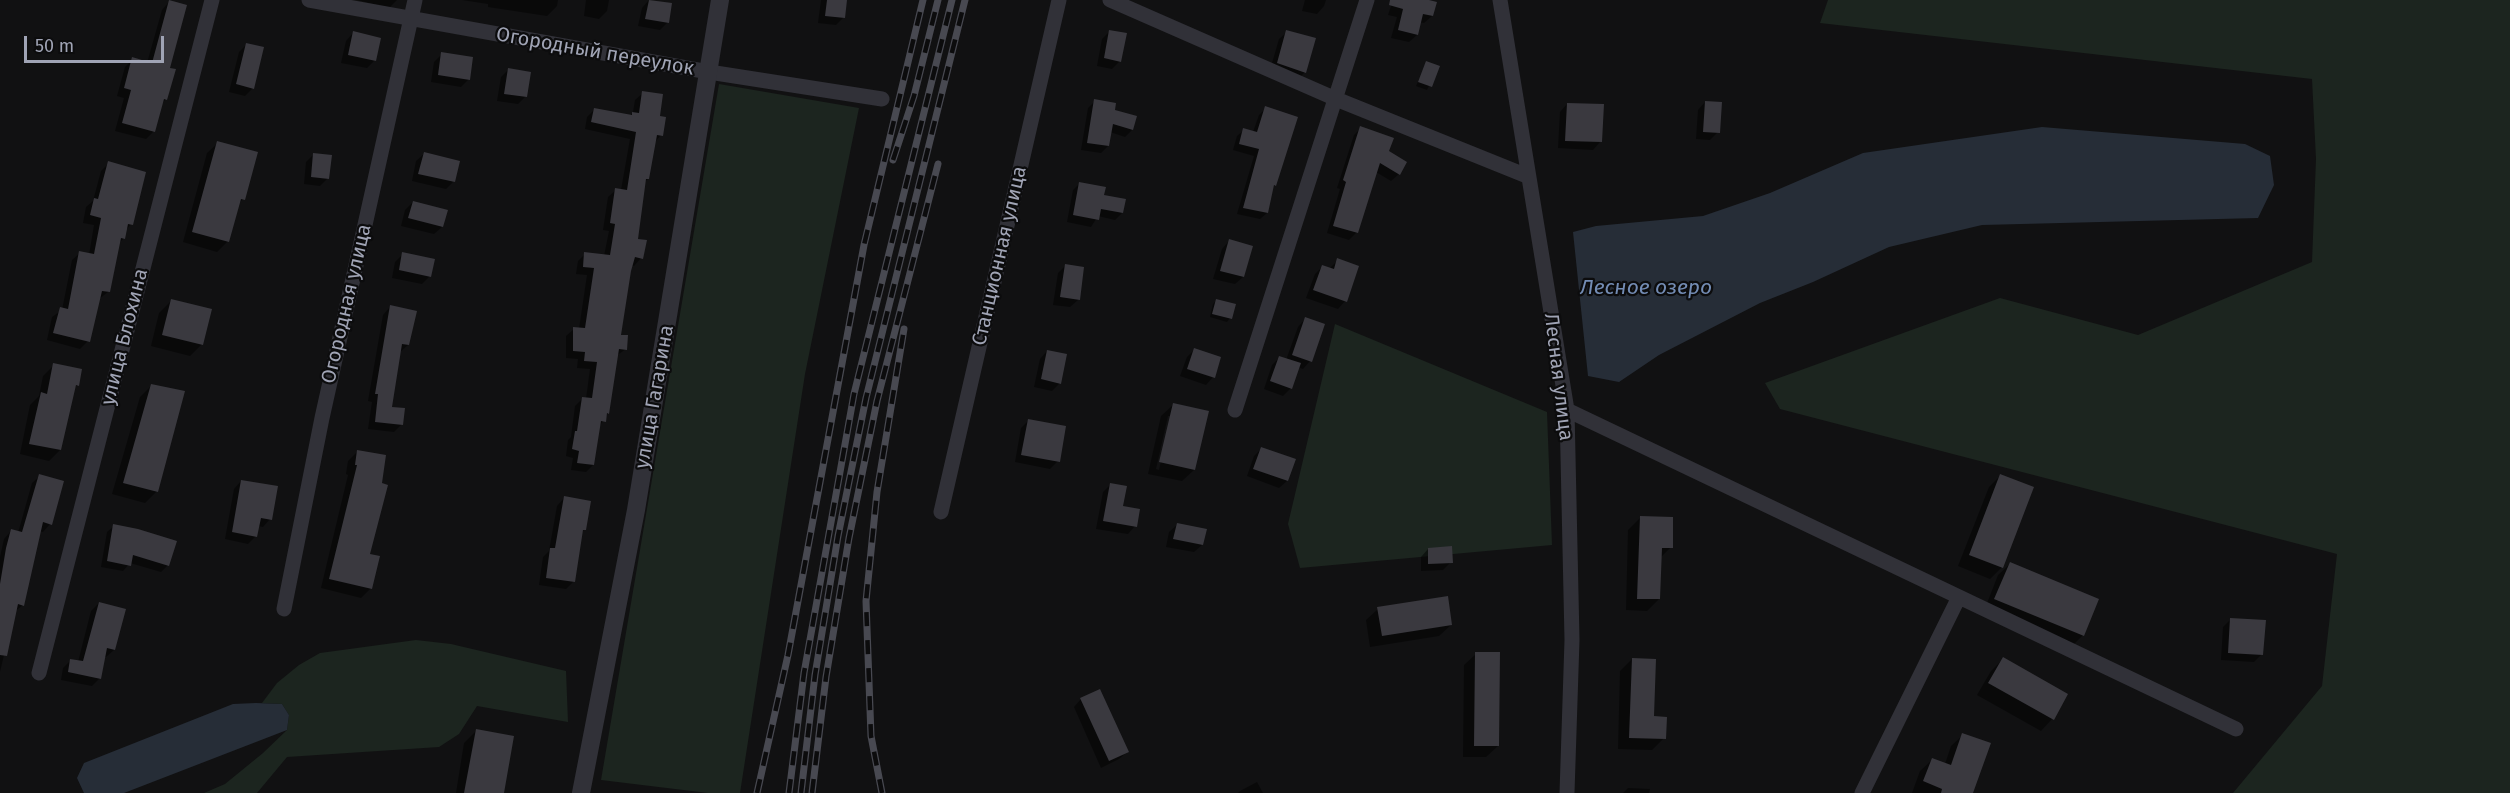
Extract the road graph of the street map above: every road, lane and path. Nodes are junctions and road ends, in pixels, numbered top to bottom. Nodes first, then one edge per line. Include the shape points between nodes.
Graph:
1 (212, 0) edge
2 (309, 0) edge
3 (415, 0) edge
4 (720, 0) edge
5 (1059, 0) edge
6 (1110, 0) edge
7 (1367, 0) edge
8 (1500, 0) edge
9 (411, 18) junction
10 (710, 72) junction
11 (882, 99) dead end
12 (1336, 99) junction
13 (1527, 176) junction
14 (1235, 410) dead end
15 (1567, 410) junction
16 (941, 512) dead end
17 (1959, 597) junction
18 (284, 609) dead end
19 (39, 674) dead end
20 (2236, 729) dead end
21 (581, 793) edge
22 (1567, 793) edge
23 (1862, 793) edge

1 - 19 street, улица Блохина
2 - 9 street, Огородный переулок
3 - 9 street, Огородная улица
4 - 10 street, улица Гагарина
5 - 16 street, Станционная улица
6 - 12 street
7 - 12 street
8 - 13 street, Лесная улица
9 - 10 street, Огородный переулок
9 - 18 street, Огородная улица via 322,417
10 - 11 street, Огородный переулок
10 - 21 street, улица Гагарина via 636,510
12 - 13 street
12 - 14 street
13 - 15 street, Лесная улица
15 - 17 street
15 - 22 street, Лесная улица via 1572,640
17 - 20 street
17 - 23 street

